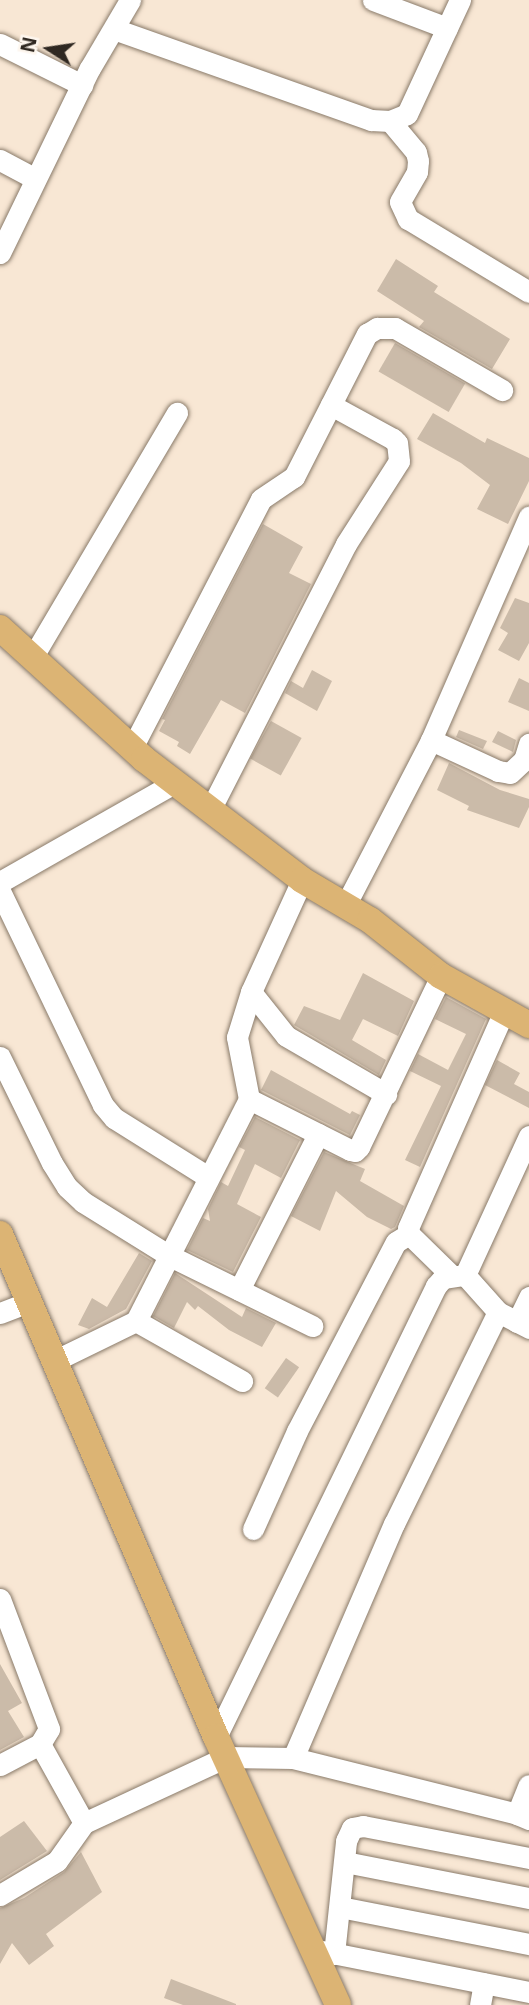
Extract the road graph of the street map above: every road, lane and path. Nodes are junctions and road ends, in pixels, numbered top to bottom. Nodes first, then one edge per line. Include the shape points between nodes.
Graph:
1 (130, 0) edge
2 (373, 0) edge
3 (460, 0) edge
4 (447, 28) junction
5 (114, 29) junction
6 (0, 44) edge
7 (82, 85) junction
8 (390, 121) junction
9 (0, 160) edge
10 (35, 179) junction
11 (0, 253) edge
12 (529, 292) edge
13 (502, 390) dead end
14 (331, 405) junction
15 (177, 413) dead end
16 (529, 517) edge
17 (0, 628) edge
18 (32, 657) junction
19 (431, 740) junction
20 (529, 744) edge
21 (132, 748) junction
22 (174, 783) junction
23 (210, 810) junction
24 (302, 880) junction
25 (0, 883) edge
26 (0, 891) edge
27 (345, 906) junction
28 (441, 976) junction
29 (251, 992) junction
30 (504, 1011) junction
31 (529, 1025) edge
32 (0, 1057) edge
33 (386, 1094) junction
34 (249, 1099) junction
35 (318, 1134) junction
36 (529, 1136) edge
37 (208, 1177) junction
38 (0, 1234) edge
39 (409, 1234) junction
40 (168, 1255) junction
41 (458, 1275) junction
42 (239, 1290) junction
43 (529, 1297) edge
44 (28, 1302) junction
45 (0, 1313) edge
46 (136, 1321) junction
47 (514, 1321) edge
48 (312, 1326) dead end
49 (54, 1361) junction
50 (242, 1381) dead end
51 (253, 1529) dead end
52 (0, 1599) edge
53 (40, 1744) junction
54 (221, 1747) junction
55 (293, 1759) junction
56 (0, 1765) edge
57 (529, 1785) edge
58 (523, 1816) edge
59 (84, 1823) junction
60 (529, 1858) edge
61 (345, 1862) junction
62 (0, 1895) edge
63 (529, 1898) edge
64 (340, 1907) junction
65 (529, 1944) edge
66 (324, 1952) junction
67 (485, 1983) junction
68 (529, 1992) edge
69 (338, 2005) edge
70 (480, 2005) edge

1 - 5 street
2 - 4 street
3 - 4 street
4 - 8 street via 407,114
5 - 7 street
5 - 8 street via 371,120
6 - 7 street
7 - 10 street
8 - 12 street via 416,152 418,162 400,202 408,219
9 - 10 street
10 - 11 street
13 - 14 street via 395,328 377,328 367,334
14 - 21 street via 293,477 261,499
14 - 23 street via 393,439 399,461 355,527
15 - 18 street
16 - 19 street
17 - 18 main road
18 - 21 main road
19 - 20 street via 510,773 524,760
19 - 27 street
21 - 22 main road
22 - 23 main road
22 - 25 street
23 - 24 main road
24 - 27 main road
24 - 29 street
26 - 37 street via 103,1105 114,1118
27 - 28 main road
28 - 30 main road
28 - 33 street
29 - 33 street via 286,1036
29 - 34 street via 237,1037
30 - 31 main road
30 - 39 street
32 - 40 street via 67,1187 83,1202
33 - 35 street via 355,1151
34 - 35 street
34 - 37 street
35 - 42 street
36 - 41 street
37 - 40 street
38 - 44 main road
39 - 41 street
39 - 51 street via 396,1242 383,1266 297,1431
40 - 42 street
40 - 46 street
41 - 47 street
41 - 54 street via 443,1278 436,1286
42 - 48 street
43 - 47 street
44 - 45 street
44 - 49 main road
46 - 49 street
46 - 50 street
47 - 55 street via 394,1524
49 - 54 main road
52 - 53 street via 49,1729
53 - 56 street
53 - 59 street
54 - 55 street
54 - 59 street
54 - 66 main road
55 - 58 street
57 - 58 street
59 - 62 street via 57,1861
60 - 61 street via 363,1826 352,1828
61 - 63 street
61 - 64 street
64 - 65 street
64 - 66 street
66 - 67 street
66 - 69 main road
67 - 68 street
67 - 70 street

